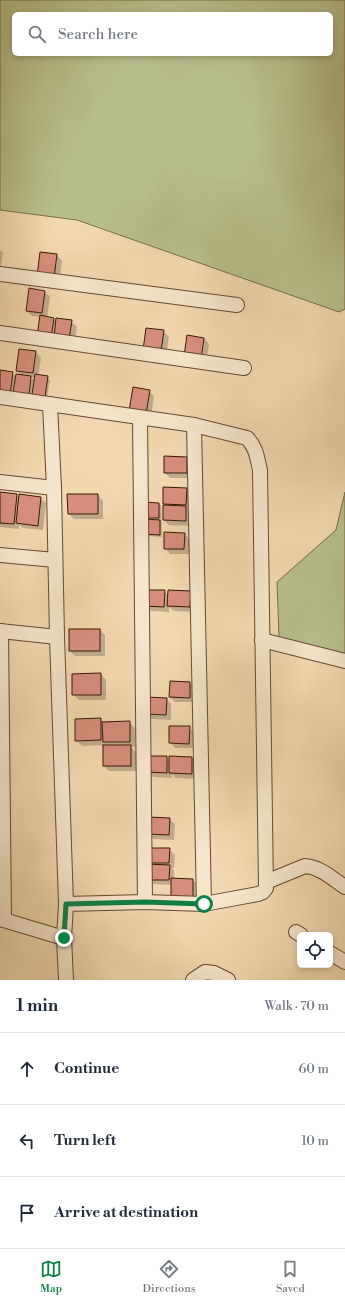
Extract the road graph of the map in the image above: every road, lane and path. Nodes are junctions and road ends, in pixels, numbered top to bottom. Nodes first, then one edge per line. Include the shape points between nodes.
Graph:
1 (0, 274) edge
2 (237, 305) dead end
3 (0, 334) edge
4 (244, 368) dead end
5 (0, 397) edge
6 (50, 404) junction
7 (140, 418) junction
8 (194, 425) junction
9 (0, 482) edge
10 (54, 488) junction
11 (0, 555) edge
12 (55, 560) junction
13 (1, 631) edge
14 (57, 637) junction
15 (262, 640) junction
16 (345, 661) edge
17 (266, 882) junction
18 (345, 887) edge
19 (145, 902) junction
20 (66, 904) junction
21 (204, 904) junction
22 (2, 919) edge
23 (64, 938) junction
24 (333, 955) edge
25 (345, 962) edge
26 (66, 980) edge
27 (193, 980) edge
28 (228, 980) edge

1 - 2 street
3 - 4 street
5 - 6 street
6 - 7 street
6 - 10 street
7 - 8 street
7 - 19 street
8 - 15 street via 247,438 256,450 260,470
8 - 21 street
9 - 10 street
10 - 12 street
11 - 12 street
12 - 14 street
13 - 14 street
13 - 22 street
14 - 20 street
15 - 16 street
15 - 17 street
17 - 18 street via 305,866 319,870
17 - 21 street via 266,888 258,894
19 - 20 street
19 - 21 street
20 - 23 street
22 - 23 street
23 - 26 street
24 - 25 street
27 - 28 street via 205,972 214,973

